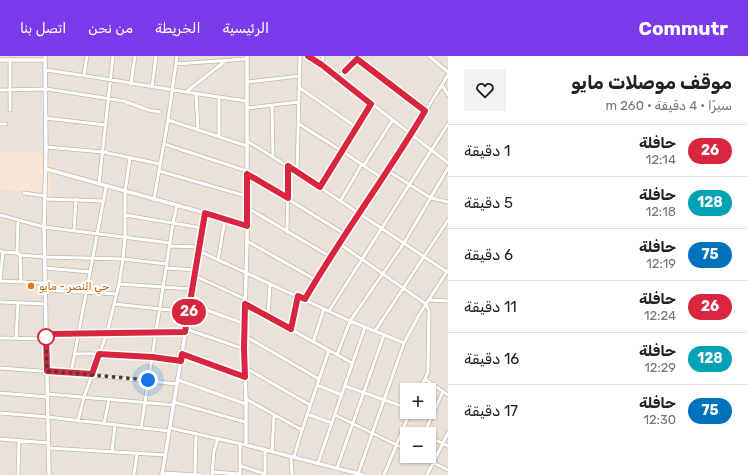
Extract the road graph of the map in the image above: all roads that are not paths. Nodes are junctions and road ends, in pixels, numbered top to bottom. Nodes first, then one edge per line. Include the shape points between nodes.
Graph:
1 (87, 56) edge
2 (113, 56) edge
3 (135, 56) edge
4 (156, 56) edge
5 (177, 56) edge
6 (300, 56) edge
7 (308, 56) edge
8 (322, 56) edge
9 (352, 56) edge
10 (360, 56) edge
11 (430, 56) edge
12 (45, 58) edge
13 (247, 58) edge
14 (11, 59) edge
15 (357, 59) junction
16 (0, 60) edge
17 (224, 61) junction
18 (176, 64) junction
19 (352, 64) junction
20 (322, 65) junction
21 (45, 70) junction
22 (448, 73) edge
23 (84, 75) junction
24 (300, 76) junction
25 (338, 78) junction
26 (111, 80) junction
27 (247, 82) junction
28 (131, 84) junction
29 (442, 85) junction
30 (152, 87) junction
31 (300, 88) junction
32 (46, 89) junction
33 (0, 90) edge
34 (9, 90) junction
35 (172, 90) junction
36 (186, 92) junction
37 (196, 94) junction
38 (448, 95) edge
39 (219, 98) junction
40 (108, 100) junction
41 (247, 100) junction
42 (300, 102) junction
43 (371, 104) junction
44 (272, 106) junction
45 (247, 108) junction
46 (10, 110) dead end
47 (425, 111) junction
48 (160, 112) dead end
49 (45, 118) junction
50 (168, 120) junction
51 (392, 121) junction
52 (0, 124) edge
53 (6, 124) dead end
54 (299, 124) junction
55 (448, 124) edge
56 (106, 125) junction
57 (356, 127) junction
58 (198, 129) junction
59 (411, 134) junction
60 (219, 136) junction
61 (247, 141) junction
62 (164, 144) junction
63 (247, 146) junction
64 (46, 147) junction
65 (432, 150) junction
66 (342, 151) junction
67 (103, 152) junction
68 (273, 157) junction
69 (130, 158) junction
70 (160, 164) junction
71 (448, 164) edge
72 (363, 165) junction
73 (288, 166) junction
74 (448, 168) edge
75 (46, 169) junction
76 (159, 171) junction
77 (388, 171) junction
78 (297, 172) junction
79 (247, 173) junction
80 (382, 178) junction
81 (99, 184) junction
82 (409, 185) junction
83 (106, 187) junction
84 (320, 187) junction
85 (125, 192) junction
86 (24, 193) dead end
87 (246, 196) junction
88 (45, 197) junction
89 (288, 198) junction
90 (431, 198) junction
91 (76, 199) junction
92 (154, 200) junction
93 (341, 200) junction
94 (102, 201) junction
95 (448, 202) edge
96 (177, 205) junction
97 (246, 207) junction
98 (205, 213) junction
99 (360, 213) junction
100 (0, 215) edge
101 (125, 215) junction
102 (225, 219) junction
103 (18, 220) junction
104 (448, 220) edge
105 (173, 223) junction
106 (247, 226) junction
107 (44, 227) junction
108 (202, 228) junction
109 (382, 228) junction
110 (74, 231) junction
111 (287, 232) junction
112 (97, 234) junction
113 (346, 235) junction
114 (125, 237) junction
115 (247, 241) junction
116 (404, 243) junction
117 (170, 244) junction
118 (340, 244) junction
119 (199, 249) junction
120 (1, 252) edge
121 (17, 253) junction
122 (20, 256) junction
123 (424, 256) junction
124 (44, 257) junction
125 (331, 257) junction
126 (92, 259) junction
127 (123, 259) junction
128 (362, 259) junction
129 (218, 260) junction
130 (1, 262) edge
131 (167, 266) junction
132 (45, 268) junction
133 (196, 270) junction
134 (448, 271) edge
135 (90, 272) junction
136 (246, 274) junction
137 (382, 274) junction
138 (194, 276) junction
139 (316, 280) junction
140 (0, 281) edge
141 (21, 282) junction
142 (45, 283) junction
143 (119, 284) junction
144 (270, 284) junction
145 (164, 288) junction
146 (403, 288) junction
147 (192, 289) junction
148 (45, 290) junction
149 (86, 292) junction
150 (116, 294) junction
151 (298, 296) junction
152 (245, 299) junction
153 (305, 299) junction
154 (430, 300) junction
155 (448, 301) edge
156 (0, 302) edge
157 (18, 303) junction
158 (45, 304) junction
159 (114, 304) junction
160 (190, 304) junction
161 (245, 304) junction
162 (426, 304) junction
163 (324, 308) junction
164 (160, 309) junction
165 (329, 311) junction
166 (189, 312) junction
167 (268, 316) junction
168 (350, 321) junction
169 (245, 324) junction
170 (365, 327) junction
171 (291, 329) junction
172 (186, 330) junction
173 (375, 331) junction
174 (156, 332) junction
175 (107, 333) junction
176 (46, 334) junction
177 (78, 334) junction
178 (384, 335) junction
179 (245, 336) junction
180 (0, 338) edge
181 (16, 338) junction
182 (46, 339) junction
183 (314, 342) junction
184 (404, 343) junction
185 (244, 349) junction
186 (329, 350) junction
187 (74, 354) junction
188 (99, 354) junction
189 (182, 354) junction
190 (336, 355) junction
191 (152, 357) junction
192 (181, 361) junction
193 (352, 363) junction
194 (244, 367) junction
195 (0, 368) edge
196 (47, 371) junction
197 (71, 373) junction
198 (92, 374) junction
199 (245, 377) junction
200 (319, 379) junction
201 (425, 379) junction
202 (148, 380) junction
203 (177, 382) junction
204 (423, 383) edge
205 (317, 385) junction
206 (345, 386) junction
207 (443, 391) junction
208 (0, 393) edge
209 (364, 393) junction
210 (47, 395) junction
211 (448, 395) edge
212 (342, 396) junction
213 (84, 397) junction
214 (109, 399) junction
215 (246, 399) junction
216 (384, 400) junction
217 (144, 402) junction
218 (174, 404) junction
219 (246, 404) junction
220 (310, 405) junction
221 (400, 406) edge
222 (0, 413) edge
223 (307, 414) junction
224 (274, 415) junction
225 (335, 415) junction
226 (48, 416) junction
227 (78, 421) junction
228 (246, 422) junction
229 (332, 423) junction
230 (353, 423) junction
231 (104, 424) junction
232 (115, 425) junction
233 (427, 427) edge
234 (141, 428) junction
235 (170, 429) junction
236 (302, 430) junction
237 (372, 432) junction
238 (448, 432) edge
239 (196, 433) junction
240 (400, 436) edge
241 (218, 438) junction
242 (0, 439) edge
243 (436, 440) edge
244 (19, 441) junction
245 (49, 443) junction
246 (240, 443) junction
247 (443, 443) junction
248 (246, 445) junction
249 (396, 445) junction
250 (448, 446) edge
251 (400, 447) edge
252 (48, 448) junction
253 (265, 450) junction
254 (272, 451) junction
255 (112, 452) junction
256 (137, 453) junction
257 (165, 455) junction
258 (292, 457) junction
259 (436, 457) edge
260 (318, 463) junction
261 (433, 463) joint
262 (240, 466) junction
263 (337, 468) junction
264 (448, 470) edge
265 (162, 474) edge
266 (212, 474) edge
267 (265, 474) edge
268 (358, 474) junction
269 (18, 475) edge
270 (49, 475) edge
271 (134, 475) edge
272 (195, 475) edge
273 (200, 475) edge
274 (240, 475) edge
275 (292, 475) edge
276 (363, 475) edge
277 (384, 475) edge
278 (427, 475) edge

1 - 23 street
2 - 26 street
3 - 28 street
4 - 30 street
5 - 18 street
6 - 24 street
7 - 20 street
8 - 20 street
9 - 19 street
10 - 15 street
11 - 22 street
12 - 14 street
12 - 21 street
13 - 17 street
13 - 27 street
14 - 16 street
14 - 34 street
15 - 19 street
15 - 47 street
17 - 18 street
17 - 36 street
18 - 35 street
19 - 25 street
20 - 25 street
21 - 23 street
21 - 32 street
22 - 29 street
23 - 26 street
24 - 27 street
24 - 31 street
25 - 43 street
26 - 28 street
26 - 40 street
27 - 41 street
28 - 30 street
29 - 38 street
29 - 47 street
30 - 35 street
31 - 42 street
31 - 57 street
32 - 34 street
32 - 40 street
32 - 49 street
33 - 34 street
34 - 46 street
35 - 36 street
35 - 50 street
36 - 37 street
37 - 39 street
37 - 58 street
39 - 41 street
39 - 60 street
40 - 48 street via 124,101
40 - 56 street
41 - 45 street
42 - 44 street
42 - 54 street
43 - 51 street
43 - 57 street
44 - 45 street
44 - 68 street
45 - 61 street
47 - 59 street
49 - 56 street
49 - 64 street
50 - 58 street
50 - 62 street
51 - 59 street
51 - 72 street
52 - 53 street
54 - 66 street
54 - 78 street
55 - 65 street
56 - 67 street
57 - 66 street
58 - 60 street
59 - 65 street
59 - 77 street
60 - 63 street
61 - 63 street
61 - 68 street
62 - 70 street
62 - 79 street
63 - 79 street
64 - 67 street
64 - 75 street
65 - 71 street
65 - 82 street
66 - 72 street
66 - 84 street
67 - 69 street
67 - 81 street
68 - 73 street
69 - 70 street
69 - 85 street
70 - 76 street
72 - 80 street
72 - 93 street
73 - 78 street
73 - 89 street
74 - 90 street
75 - 81 street
75 - 88 street
76 - 87 street
76 - 92 street
77 - 80 street
77 - 82 street
78 - 84 street
79 - 87 street
79 - 89 street
80 - 99 street
81 - 83 street
82 - 90 street
82 - 109 street
83 - 85 street
83 - 94 street
84 - 93 street
85 - 92 street
85 - 101 street
86 - 88 street
87 - 97 street
88 - 91 street
88 - 107 street
89 - 111 street
89 - 113 street
90 - 95 street
90 - 116 street
91 - 94 street
91 - 110 street
92 - 96 street
93 - 99 street
94 - 112 street
96 - 98 street
96 - 105 street
97 - 106 street
97 - 111 street
98 - 102 street
98 - 108 street
99 - 109 street
99 - 113 street
100 - 103 street
101 - 105 street
101 - 114 street
102 - 106 street
102 - 129 street
103 - 107 street
103 - 121 street
104 - 123 street
105 - 108 street
105 - 117 street
106 - 115 street
107 - 110 street
107 - 124 street
108 - 119 street
109 - 116 street
109 - 128 street
110 - 112 street
111 - 125 street
112 - 114 street
112 - 126 street
113 - 118 street
114 - 117 street
114 - 127 street
115 - 136 street
115 - 139 street
116 - 123 street
116 - 137 street
117 - 119 street
117 - 131 street
118 - 125 street
118 - 128 street
119 - 129 street
119 - 133 street
120 - 121 street
120 - 130 street
121 - 122 street
122 - 124 street
122 - 141 street
123 - 134 street
123 - 146 street
124 - 126 street
124 - 132 street
125 - 139 street
126 - 127 street
126 - 135 street
127 - 131 street
127 - 143 street
128 - 137 street
128 - 165 street
129 - 136 street
130 - 140 street
131 - 133 street
131 - 145 street
132 - 135 street
132 - 142 street
133 - 138 street
134 - 154 street
135 - 149 street
136 - 144 street
136 - 152 street
137 - 146 street
137 - 168 street
138 - 147 street
138 - 152 street
139 - 153 street
140 - 141 street
141 - 142 street
142 - 148 street
143 - 145 street
143 - 150 street
144 - 151 street
144 - 167 street
145 - 147 street
145 - 164 street
146 - 162 street
146 - 173 street
147 - 160 street
148 - 149 street
148 - 158 street
149 - 150 street
149 - 177 street
150 - 159 street
151 - 153 street
151 - 171 street
152 - 161 street
153 - 163 street
154 - 155 street
154 - 162 street
156 - 157 street
157 - 158 street
157 - 181 street
158 - 176 street
159 - 164 street
159 - 175 street
160 - 166 street
160 - 169 street
161 - 167 street
161 - 169 street
162 - 184 street
162 - 201 street via 429,311 428,372
163 - 165 street
163 - 183 street
164 - 166 street
164 - 174 street
165 - 168 street
166 - 172 street
167 - 171 street
168 - 170 street
168 - 190 street
169 - 179 street
170 - 173 street
170 - 193 street
171 - 183 street
172 - 174 street
172 - 185 street
172 - 189 street
173 - 178 street
174 - 175 street
174 - 191 street
175 - 177 street
175 - 188 street
176 - 177 street
176 - 182 street
177 - 187 street
178 - 184 street
178 - 209 street
179 - 185 street
179 - 200 street
180 - 181 street
181 - 182 street
182 - 196 street
183 - 186 street
184 - 216 street
185 - 194 street
186 - 190 street
186 - 200 street
187 - 188 street
187 - 197 street
188 - 191 street
188 - 198 street
189 - 192 street
189 - 199 street
190 - 193 street
191 - 192 street
191 - 202 street
192 - 203 street
193 - 206 street
194 - 199 street
194 - 220 street
195 - 196 street
196 - 197 street
196 - 210 street
197 - 198 street
198 - 202 street
198 - 213 street
199 - 215 street
200 - 205 street
201 - 204 street
201 - 207 street
202 - 203 street
202 - 217 street
203 - 218 street
203 - 219 street
205 - 212 street
205 - 220 street
206 - 209 street
206 - 212 street
207 - 211 street
207 - 233 street
208 - 210 street
209 - 216 street
209 - 230 street
210 - 213 street
210 - 226 street
212 - 225 street
213 - 214 street
213 - 227 street
214 - 217 street
214 - 231 street
215 - 219 street
215 - 224 street
216 - 221 street
216 - 237 street
217 - 218 street
217 - 234 street
218 - 228 street
218 - 235 street
219 - 228 street
220 - 223 street
222 - 226 street
223 - 229 street
223 - 236 street
224 - 236 street
224 - 254 street
225 - 229 street
225 - 230 street
226 - 227 street
226 - 245 street
227 - 231 street
228 - 248 street
229 - 260 street
230 - 237 street
230 - 263 street
231 - 232 street
232 - 234 street
232 - 255 street
234 - 235 street
235 - 239 street
235 - 257 street
236 - 258 street
237 - 249 street
237 - 268 street
238 - 247 street
239 - 241 street
239 - 272 street
240 - 249 street
241 - 246 street
241 - 266 street
242 - 244 street
243 - 247 street
244 - 245 street
244 - 269 street
245 - 252 street
246 - 248 street
246 - 262 street
247 - 250 street
247 - 259 street
248 - 253 street
249 - 251 street
249 - 277 street
252 - 255 street
252 - 270 street
253 - 254 street
253 - 267 street
254 - 258 street
255 - 256 street
256 - 257 street
256 - 271 street
257 - 265 street
258 - 260 street
258 - 275 street
260 - 263 street
261 - 264 street
261 - 278 street
262 - 267 street
262 - 274 street
263 - 268 street
265 - 272 street
266 - 274 street
268 - 276 street
272 - 273 street

